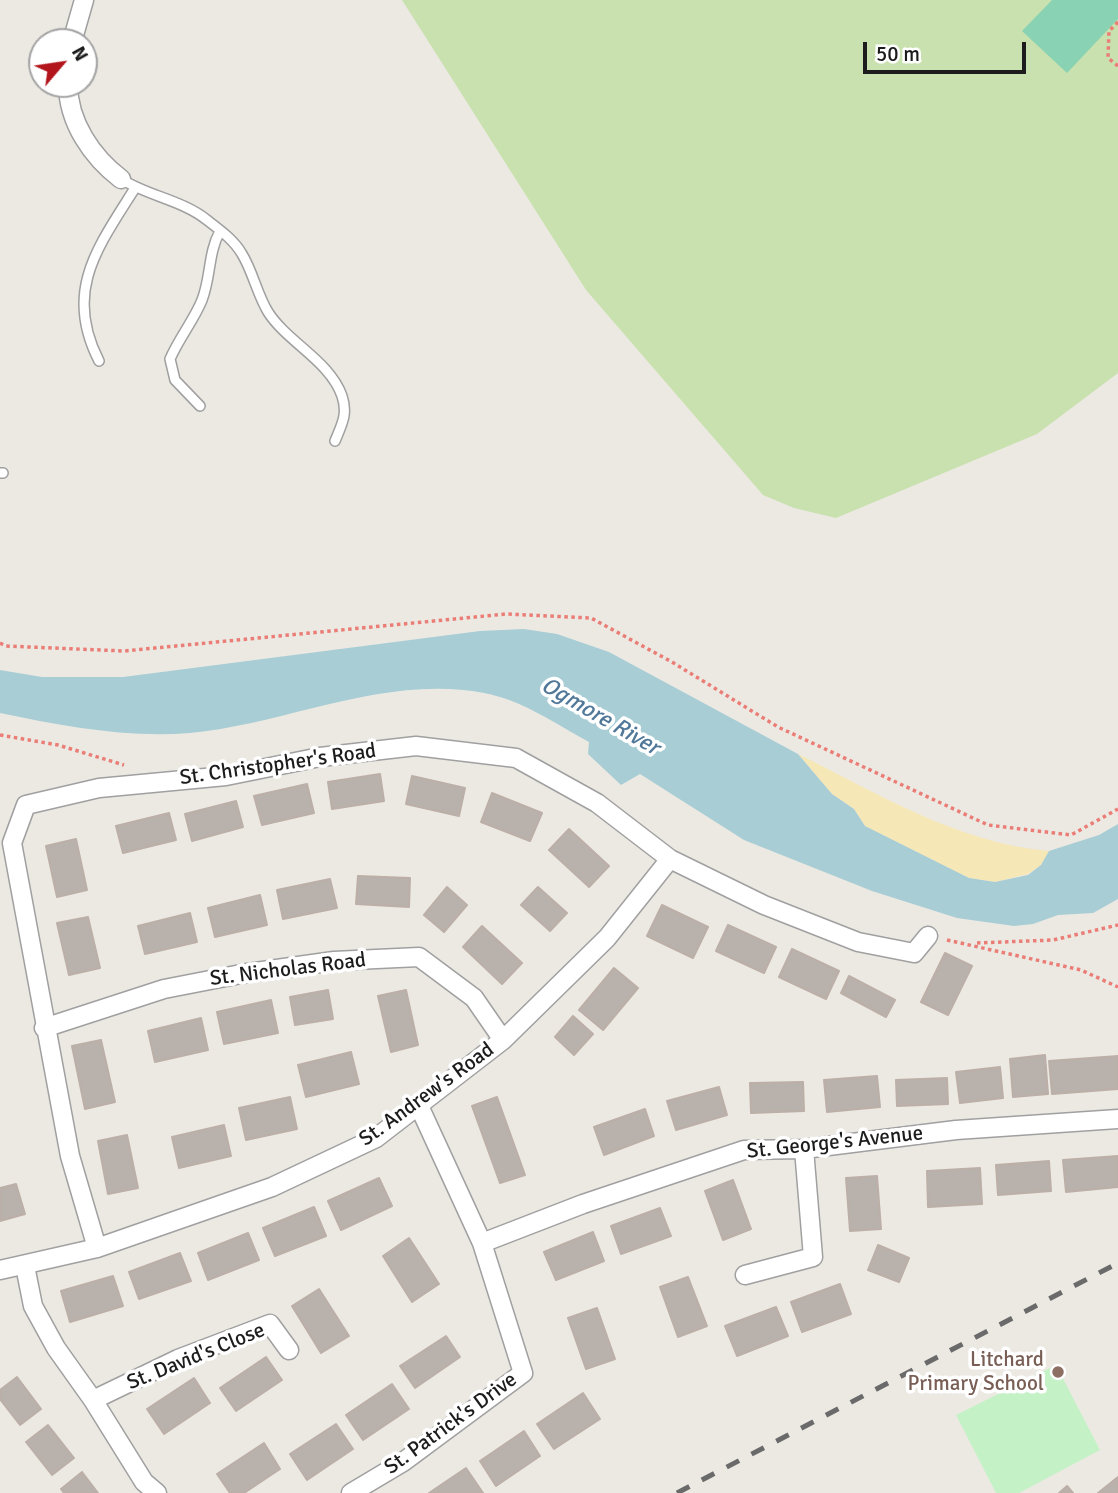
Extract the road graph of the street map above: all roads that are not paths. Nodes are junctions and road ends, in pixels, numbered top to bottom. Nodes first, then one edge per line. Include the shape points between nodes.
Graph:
1 (84, 0) edge
2 (76, 28) edge
3 (71, 98) edge
4 (128, 183) junction
5 (220, 231) junction
6 (99, 361) dead end
7 (200, 406) dead end
8 (335, 441) dead end
9 (670, 859) junction
10 (928, 936) road end
11 (44, 1028) junction
12 (503, 1040) junction
13 (419, 1106) junction
14 (1118, 1119) edge
15 (804, 1149) junction
16 (482, 1243) junction
17 (97, 1248) junction
18 (25, 1266) junction
19 (0, 1270) edge
20 (746, 1275) dead end
21 (289, 1350) dead end
22 (93, 1400) junction
23 (158, 1493) edge
24 (351, 1493) edge

1 - 2 street
3 - 4 street via 74,117 101,164
4 - 5 lane via 176,202
4 - 6 lane via 85,288 82,312
5 - 7 lane via 212,246 201,303 170,359 175,380
5 - 8 lane via 242,253 269,313 341,393 346,415
9 - 10 street, St. Christopher's Road via 764,905 858,942 914,953
9 - 11 street, St. Christopher's Road via 597,803 516,758 416,746 320,757 226,776 99,788 26,805 12,843
9 - 12 street, St. Andrew's Road via 607,938
11 - 12 street, St. Nicholas Road via 164,989 215,979 334,961 419,957 474,998
11 - 17 street, St. Christopher's Road via 70,1156
12 - 13 street, St. Andrew's Road
13 - 16 street, St. Patrick's Drive
13 - 17 street, St. Andrew's Road via 376,1138 272,1187
14 - 15 street, St. George's Avenue via 956,1130
15 - 16 street, St. George's Avenue via 744,1150
15 - 20 street via 813,1256
16 - 24 street, St. Patrick's Drive via 523,1373 402,1462
17 - 18 street, St. Andrew's Road
18 - 19 street, St. Andrew's Road
18 - 22 street via 33,1306
21 - 22 street, St. David's Close via 270,1324 178,1359
22 - 23 street via 144,1482

